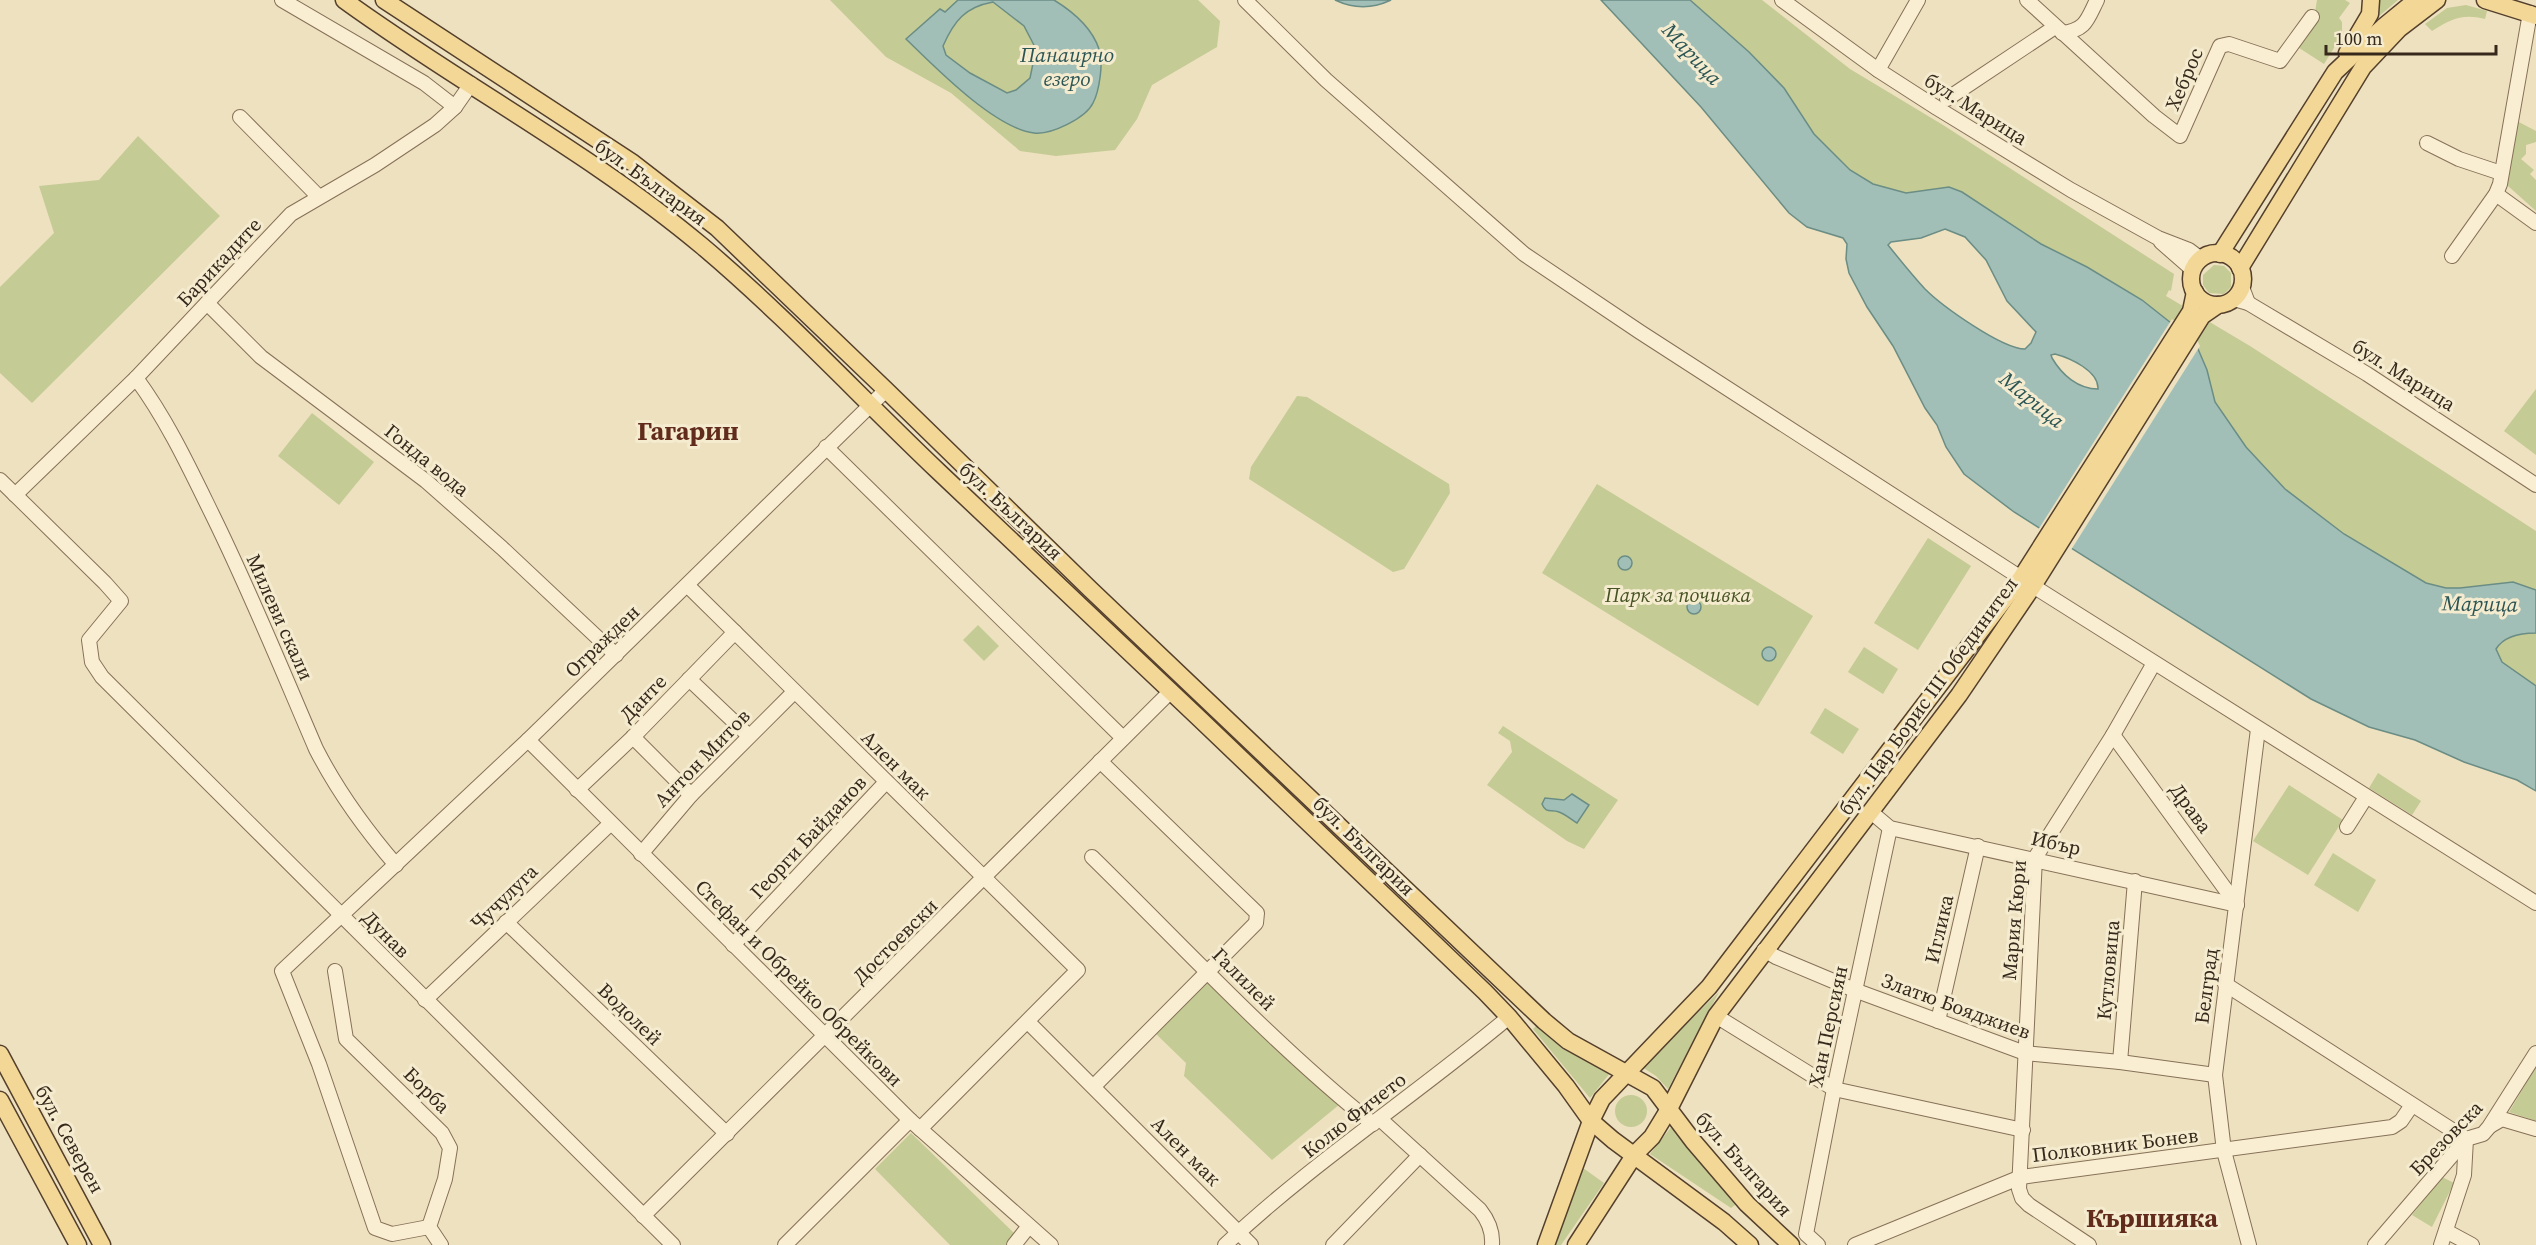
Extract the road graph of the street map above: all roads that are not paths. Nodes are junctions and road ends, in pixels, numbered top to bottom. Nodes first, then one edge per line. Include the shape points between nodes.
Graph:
1 (282, 0) edge
2 (344, 0) edge
3 (384, 0) edge
4 (1245, 0) edge
5 (1782, 0) edge
6 (1918, 0) edge
7 (2027, 0) edge
8 (2097, 0) edge
9 (2371, 0) edge
10 (2416, 0) edge
11 (2437, 0) edge
12 (2485, 0) edge
13 (2533, 14) edge
14 (2312, 17) dead end
15 (2058, 30) junction
16 (1878, 70) junction
17 (2335, 72) junction
18 (471, 84) junction
19 (1947, 99) dead end
20 (455, 107) junction
21 (240, 117) dead end
22 (2427, 143) dead end
23 (2501, 172) junction
24 (2496, 194) junction
25 (318, 196) junction
26 (2536, 223) edge
27 (2220, 254) junction
28 (2452, 256) dead end
29 (2197, 265) junction
30 (2240, 268) junction
31 (2195, 292) junction
32 (2235, 299) junction
33 (207, 303) junction
34 (2197, 314) junction
35 (136, 378) junction
36 (886, 390) junction
37 (869, 406) junction
38 (826, 447) junction
39 (0, 480) edge
40 (2536, 485) edge
41 (15, 495) junction
42 (2027, 582) junction
43 (688, 585) junction
44 (735, 632) junction
45 (616, 655) junction
46 (2154, 663) junction
47 (689, 679) junction
48 (794, 692) junction
49 (1172, 692) junction
50 (2259, 729) junction
51 (2113, 735) junction
52 (749, 736) junction
53 (633, 737) junction
54 (1123, 738) junction
55 (528, 740) junction
56 (1100, 761) junction
57 (886, 782) junction
58 (578, 790) junction
59 (692, 795) junction
60 (2366, 797) junction
61 (1871, 812) junction
62 (610, 824) junction
63 (2347, 827) dead end
64 (1890, 828) junction
65 (1978, 846) junction
66 (640, 854) junction
67 (1092, 857) dead end
68 (2035, 858) junction
69 (396, 865) junction
70 (984, 879) junction
71 (2135, 881) junction
72 (2536, 903) edge
73 (2237, 905) junction
74 (341, 917) junction
75 (506, 922) junction
76 (733, 945) junction
77 (1764, 950) junction
78 (1207, 970) junction
79 (335, 971) dead end
80 (2225, 984) junction
81 (1857, 991) junction
82 (425, 1000) junction
83 (1509, 1017) junction
84 (1716, 1017) junction
85 (1938, 1021) junction
86 (1028, 1022) junction
87 (826, 1036) junction
88 (2025, 1053) junction
89 (2536, 1053) edge
90 (0, 1054) edge
91 (2120, 1062) junction
92 (1626, 1074) junction
93 (2215, 1075) junction
94 (1094, 1086) junction
95 (1834, 1089) junction
96 (0, 1100) edge
97 (2412, 1105) junction
98 (1669, 1109) junction
99 (1591, 1120) junction
100 (1377, 1121) junction
101 (915, 1125) junction
102 (2489, 1127) junction
103 (2536, 1129) edge
104 (2023, 1130) junction
105 (727, 1134) junction
106 (2466, 1139) junction
107 (2224, 1150) junction
108 (1635, 1154) junction
109 (1420, 1155) junction
110 (2020, 1177) junction
111 (644, 1216) junction
112 (429, 1227) junction
113 (1029, 1227) junction
114 (2445, 1231) junction
115 (1238, 1233) junction
116 (2072, 1241) edge
117 (1876, 1242) edge
118 (78, 1245) edge
119 (102, 1245) edge
120 (441, 1245) edge
121 (673, 1245) edge
122 (785, 1245) edge
123 (1014, 1245) edge
124 (1051, 1245) edge
125 (1225, 1245) edge
126 (1251, 1245) edge
127 (1333, 1245) edge
128 (1492, 1245) edge
129 (1546, 1245) edge
130 (1576, 1245) edge
131 (1750, 1245) edge
132 (1791, 1245) edge
133 (1818, 1245) edge
134 (1855, 1245) edge
135 (2089, 1245) edge
136 (2248, 1245) edge
137 (2375, 1245) edge
138 (2441, 1245) edge
139 (2472, 1245) edge

1 - 20 street via 424,83
2 - 18 main road, бул. България
3 - 36 main road via 680,197
4 - 42 street via 1326,80 1524,255
5 - 16 street, бул. Марица
6 - 16 street
7 - 15 street
8 - 15 street via 2081,28
9 - 17 main road via 2370,14
10 - 17 main road
11 - 30 main road via 2399,29 2362,67
12 - 13 main road
13 - 23 street
14 - 15 street, Хеброс via 2280,61 2229,44 2220,46 2180,136
15 - 19 street
16 - 29 street, бул. Марица
17 - 27 main road
18 - 20 street, Барикадите
18 - 37 main road, бул. България via 559,142 702,246
20 - 25 street, Барикадите via 375,165
21 - 25 street
22 - 23 street via 2459,159
23 - 24 street
24 - 26 street
24 - 28 street
25 - 33 street, Барикадите via 291,214
27 - 29 main road via 2213,254
27 - 30 main road via 2232,258
29 - 31 main road, бул. Цар Борис III Обединител via 2191,278
30 - 32 main road
31 - 32 main road via 2204,302
31 - 34 main road, бул. Цар Борис III Обединител
32 - 34 main road, бул. Цар Борис III Обединител
32 - 40 street, бул. Марица via 2367,375
33 - 35 street, Барикадите
33 - 45 street, Гонда вода via 261,357 426,481
34 - 42 main road, бул. Цар Борис III Обединител
35 - 41 street, Барикадите
35 - 69 street, Милеви скали via 187,462 254,600 327,770 364,828
36 - 37 street, Огражден
36 - 92 main road via 1544,1021 1568,1041
37 - 38 street, Огражден
37 - 49 main road, бул. България
38 - 43 street, Огражден
38 - 54 street
39 - 41 street
41 - 74 street, Дунав via 121,602 89,640 92,662 102,677
42 - 46 street
42 - 61 main road, бул. Цар Борис III Обединител via 1959,695
42 - 92 main road, бул. Цар Борис III Обединител via 1710,987
43 - 44 street, Ален мак
43 - 45 street, Огражден
44 - 47 street, Данте
44 - 48 street, Ален мак
45 - 55 street, Огражден
46 - 50 street
46 - 51 street, Мария Кюри
47 - 52 street
47 - 53 street, Данте
48 - 52 street, Антон Митов
48 - 57 street, Ален мак
49 - 54 street, Достоевски
49 - 83 main road, бул. България
50 - 60 street
50 - 73 street, Белград
51 - 68 street, Мария Кюри
51 - 73 street, Драва
52 - 59 street, Антон Митов
53 - 58 street, Данте
53 - 59 street
54 - 56 street, Достоевски
55 - 58 street, Стефан и Обрейко Обрейкови
55 - 69 street, Огражден
56 - 70 street, Достоевски
56 - 78 street via 1257,913 1256,923
57 - 70 street, Ален мак
57 - 76 street, Георги Байданов
58 - 62 street, Стефан и Обрейко Обрейкови
59 - 66 street, Антон Митов
60 - 63 street
60 - 72 street
61 - 64 street, Ибър
61 - 77 main road, бул. Цар Борис III Обединител
62 - 66 street, Стефан и Обрейко Обрейкови
62 - 75 street, Чучулуга
64 - 65 street, Ибър
64 - 81 street, Хан Персиян
65 - 68 street, Ибър
65 - 85 street, Иглика
66 - 76 street, Стефан и Обрейко Обрейкови
67 - 78 street, Галилей
68 - 71 street, Ибър
68 - 88 street, Мария Кюри
69 - 74 street, Огражден
70 - 86 street, Ален мак via 1078,970
70 - 87 street, Достоевски
71 - 73 street, Ибър
71 - 91 street, Кутловица
73 - 80 street, Белград
74 - 82 street, Дунав
74 - 112 street via 282,971 319,1064 375,1228 392,1234
75 - 82 street, Чучулуга
75 - 105 street, Водолей
76 - 87 street, Стефан и Обрейко Обрейкови
77 - 81 street, Златю Бояджиев
77 - 84 main road, бул. Цар Борис III Обединител
78 - 94 street
78 - 100 street, Галилей via 1295,1057
79 - 112 street, Борба via 346,1039 442,1133 450,1148 445,1179
80 - 93 street, Белград
80 - 97 street
81 - 85 street, Златю Бояджиев
81 - 95 street, Хан Персиян
82 - 111 street, Дунав
83 - 99 main road, бул. България
83 - 100 street, Колю Фичето
84 - 95 street
84 - 98 main road, бул. Цар Борис III Обединител
85 - 88 street, Златю Бояджиев
86 - 94 street, Ален мак
86 - 101 street
87 - 101 street, Стефан и Обрейко Обрейкови
87 - 105 street, Достоевски
88 - 91 street, Златю Бояджиев
88 - 104 street, Мария Кюри
89 - 102 street, Брезовска
90 - 119 main road, бул. Северен
91 - 93 street, Златю Бояджиев
92 - 98 main road via 1653,1088
92 - 99 main road via 1602,1099
93 - 107 street, Белград
94 - 115 street, Ален мак
95 - 104 street
95 - 133 street, Хан Персиян via 1806,1233
96 - 118 main road
97 - 106 street
97 - 107 street, Полковник Бонев via 2392,1127
98 - 108 main road via 1652,1137
98 - 132 main road, бул. България via 1747,1204
99 - 108 main road
99 - 129 main road
100 - 109 street, Галилей
100 - 115 street, Колю Фичето
101 - 113 street, Стефан и Обрейко Обрейкови
101 - 122 street
102 - 103 street via 2502,1119
102 - 106 street, Брезовска via 2483,1134
104 - 110 street, Мария Кюри
105 - 111 street, Достоевски
106 - 114 street via 2464,1175
106 - 137 street, Брезовска
107 - 110 street, Полковник Бонев
107 - 136 street, Белград
108 - 130 main road
108 - 131 main road
109 - 127 street
109 - 128 street, Галилей via 1487,1219
110 - 116 street via 2022,1198
110 - 117 street, Полковник Бонев
111 - 121 street, Дунав
112 - 120 street
113 - 123 street
113 - 124 street, Стефан и Обрейко Обрейкови
114 - 138 street
114 - 139 street
115 - 125 street, Колю Фичето
115 - 126 street, Ален мак
116 - 135 street
117 - 134 street, Полковник Бонев

